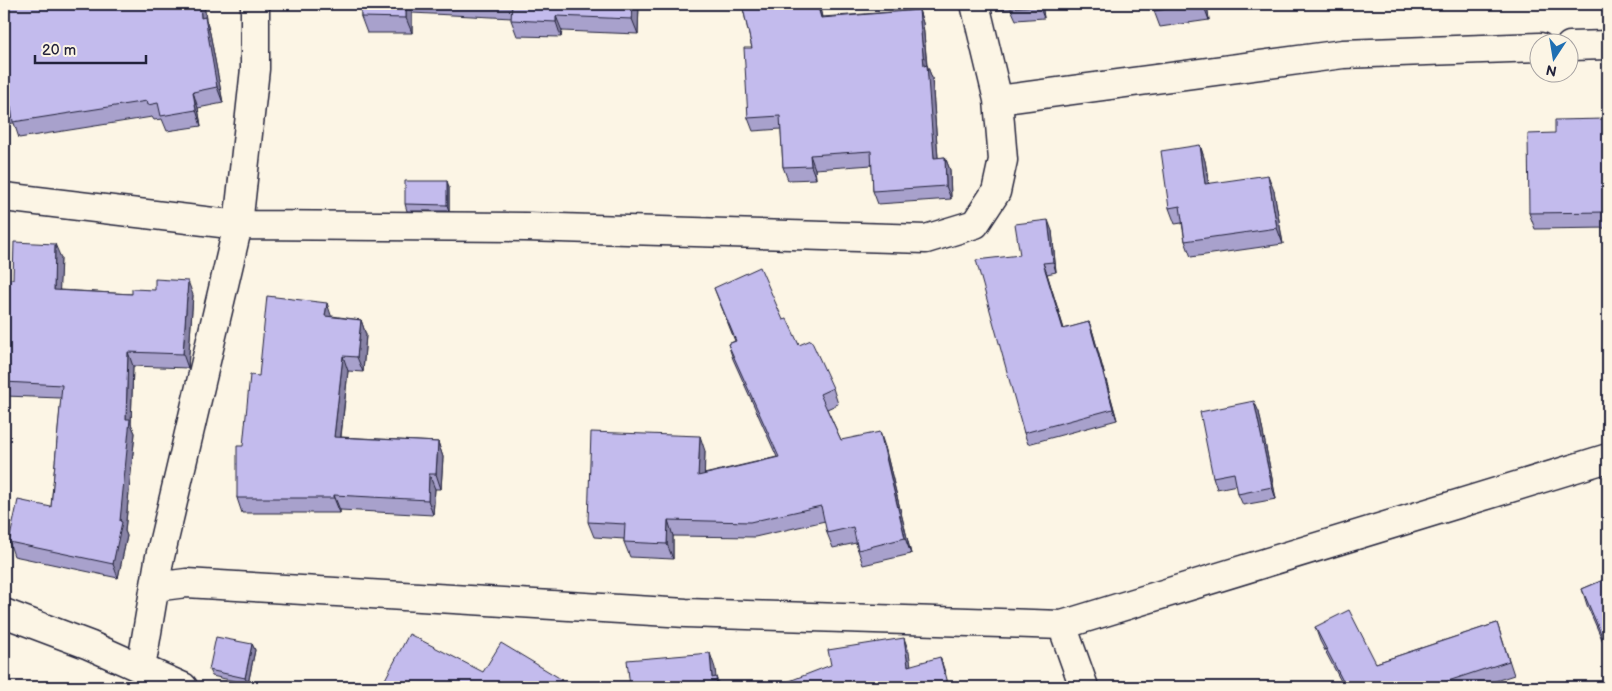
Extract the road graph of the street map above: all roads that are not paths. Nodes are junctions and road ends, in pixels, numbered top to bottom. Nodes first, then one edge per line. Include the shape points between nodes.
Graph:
1 (255, 4) edge
2 (975, 4) edge
3 (1608, 45) edge
4 (1580, 46) edge
5 (1530, 48) edge
6 (998, 100) junction
7 (4, 196) edge
8 (238, 226) junction
9 (1608, 458) edge
10 (155, 587) junction
11 (4, 613) edge
12 (1062, 625) junction
13 (141, 668) junction
14 (183, 687) edge
15 (1084, 687) edge

1 - 8 street via 255,69
2 - 6 street
3 - 4 street
5 - 6 street via 1344,54
6 - 8 street via 1003,160 996,192 974,224 926,239 526,226
7 - 8 street
8 - 10 street
9 - 12 street
10 - 12 street via 186,583 686,613
10 - 13 street
11 - 13 street
12 - 15 street
13 - 14 street

